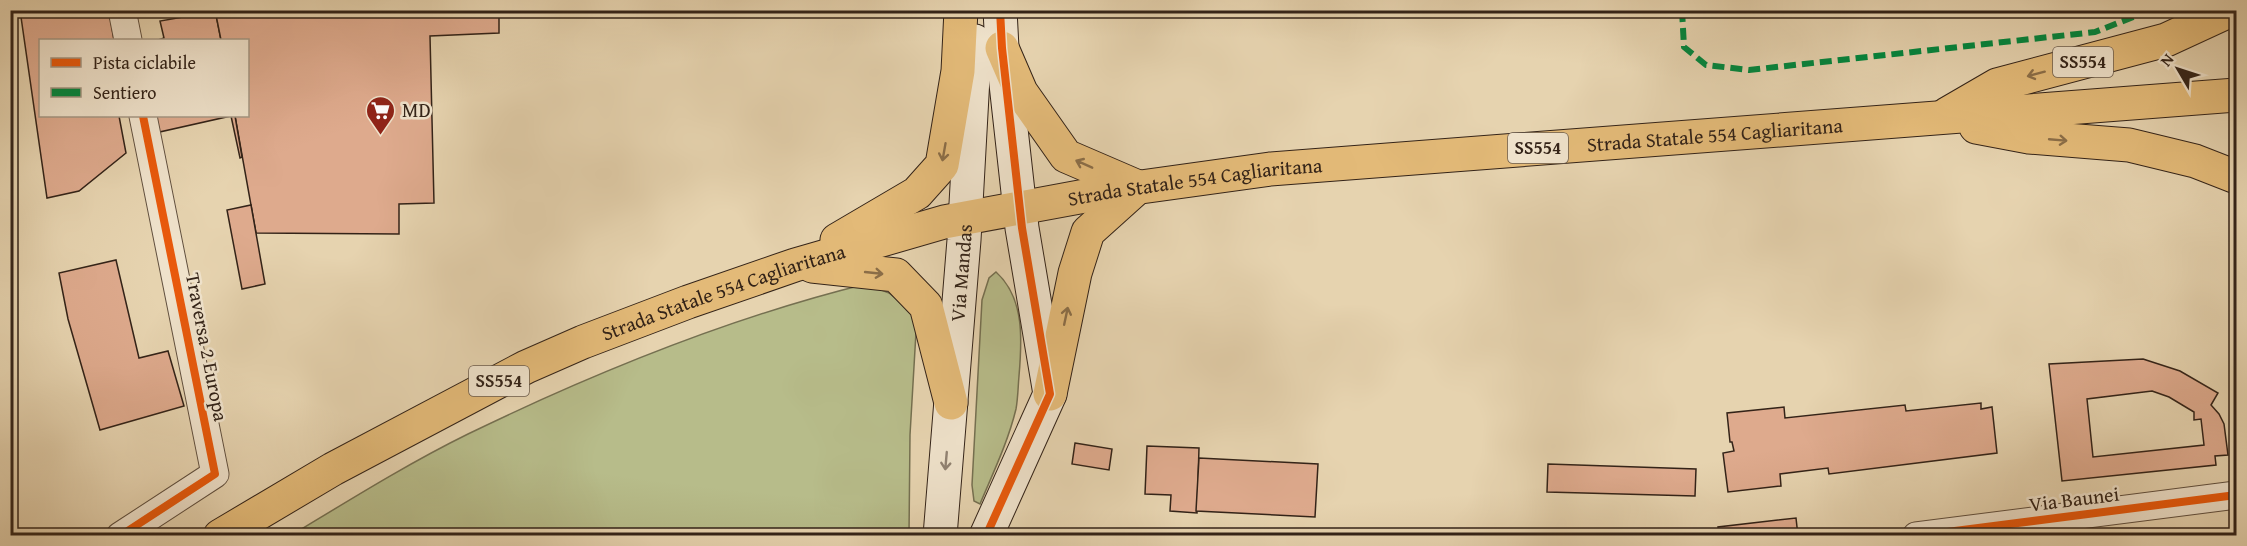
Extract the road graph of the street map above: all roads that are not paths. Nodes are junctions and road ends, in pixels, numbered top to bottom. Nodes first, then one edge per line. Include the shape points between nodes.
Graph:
1 (122, 10) edge
2 (961, 10) edge
3 (977, 10) edge
4 (1000, 10) edge
5 (2231, 10) edge
6 (128, 39) edge
7 (1002, 48) junction
8 (2236, 95) edge
9 (143, 117) edge
10 (1938, 119) junction
11 (2236, 177) edge
12 (1138, 187) junction
13 (1020, 208) junction
14 (964, 219) junction
15 (795, 265) junction
16 (1050, 394) junction
17 (951, 403) junction
18 (2236, 495) edge
19 (120, 536) edge
20 (220, 536) edge
21 (940, 536) edge
22 (986, 536) edge
23 (1916, 536) edge

1 - 6 street
2 -> 15 main road via 958,71 942,165 916,193
3 - 14 street, Via Mandas
4 - 7 street
5 -> 10 main road, SS554 via 2166,40 1997,85
12 -> 7 main road via 1066,156 1021,92
7 - 13 street
8 - 10 main road, Strada Statale 554 Cagliaritana / SS554
9 - 19 street, Traversa 2 Europa via 215,474
10 -> 11 main road, SS554 via 2029,137 2129,146 2194,161
10 - 12 main road, Strada Statale 554 Cagliaritana / SS554 via 1270,169
12 - 13 main road, Strada Statale 554 Cagliaritana / SS554
16 -> 12 main road via 1075,273 1088,232
13 - 14 main road, Strada Statale 554 Cagliaritana / SS554
13 - 16 street
14 - 15 main road, Strada Statale 554 Cagliaritana / SS554
14 - 17 street, Via Mandas
15 -> 17 main road via 896,275 926,306
15 - 20 main road, Strada Statale 554 Cagliaritana / SS554 via 593,338 526,367 333,469
16 - 22 street
17 -> 21 street, Via Mandas
18 - 23 street, Via Baunei

